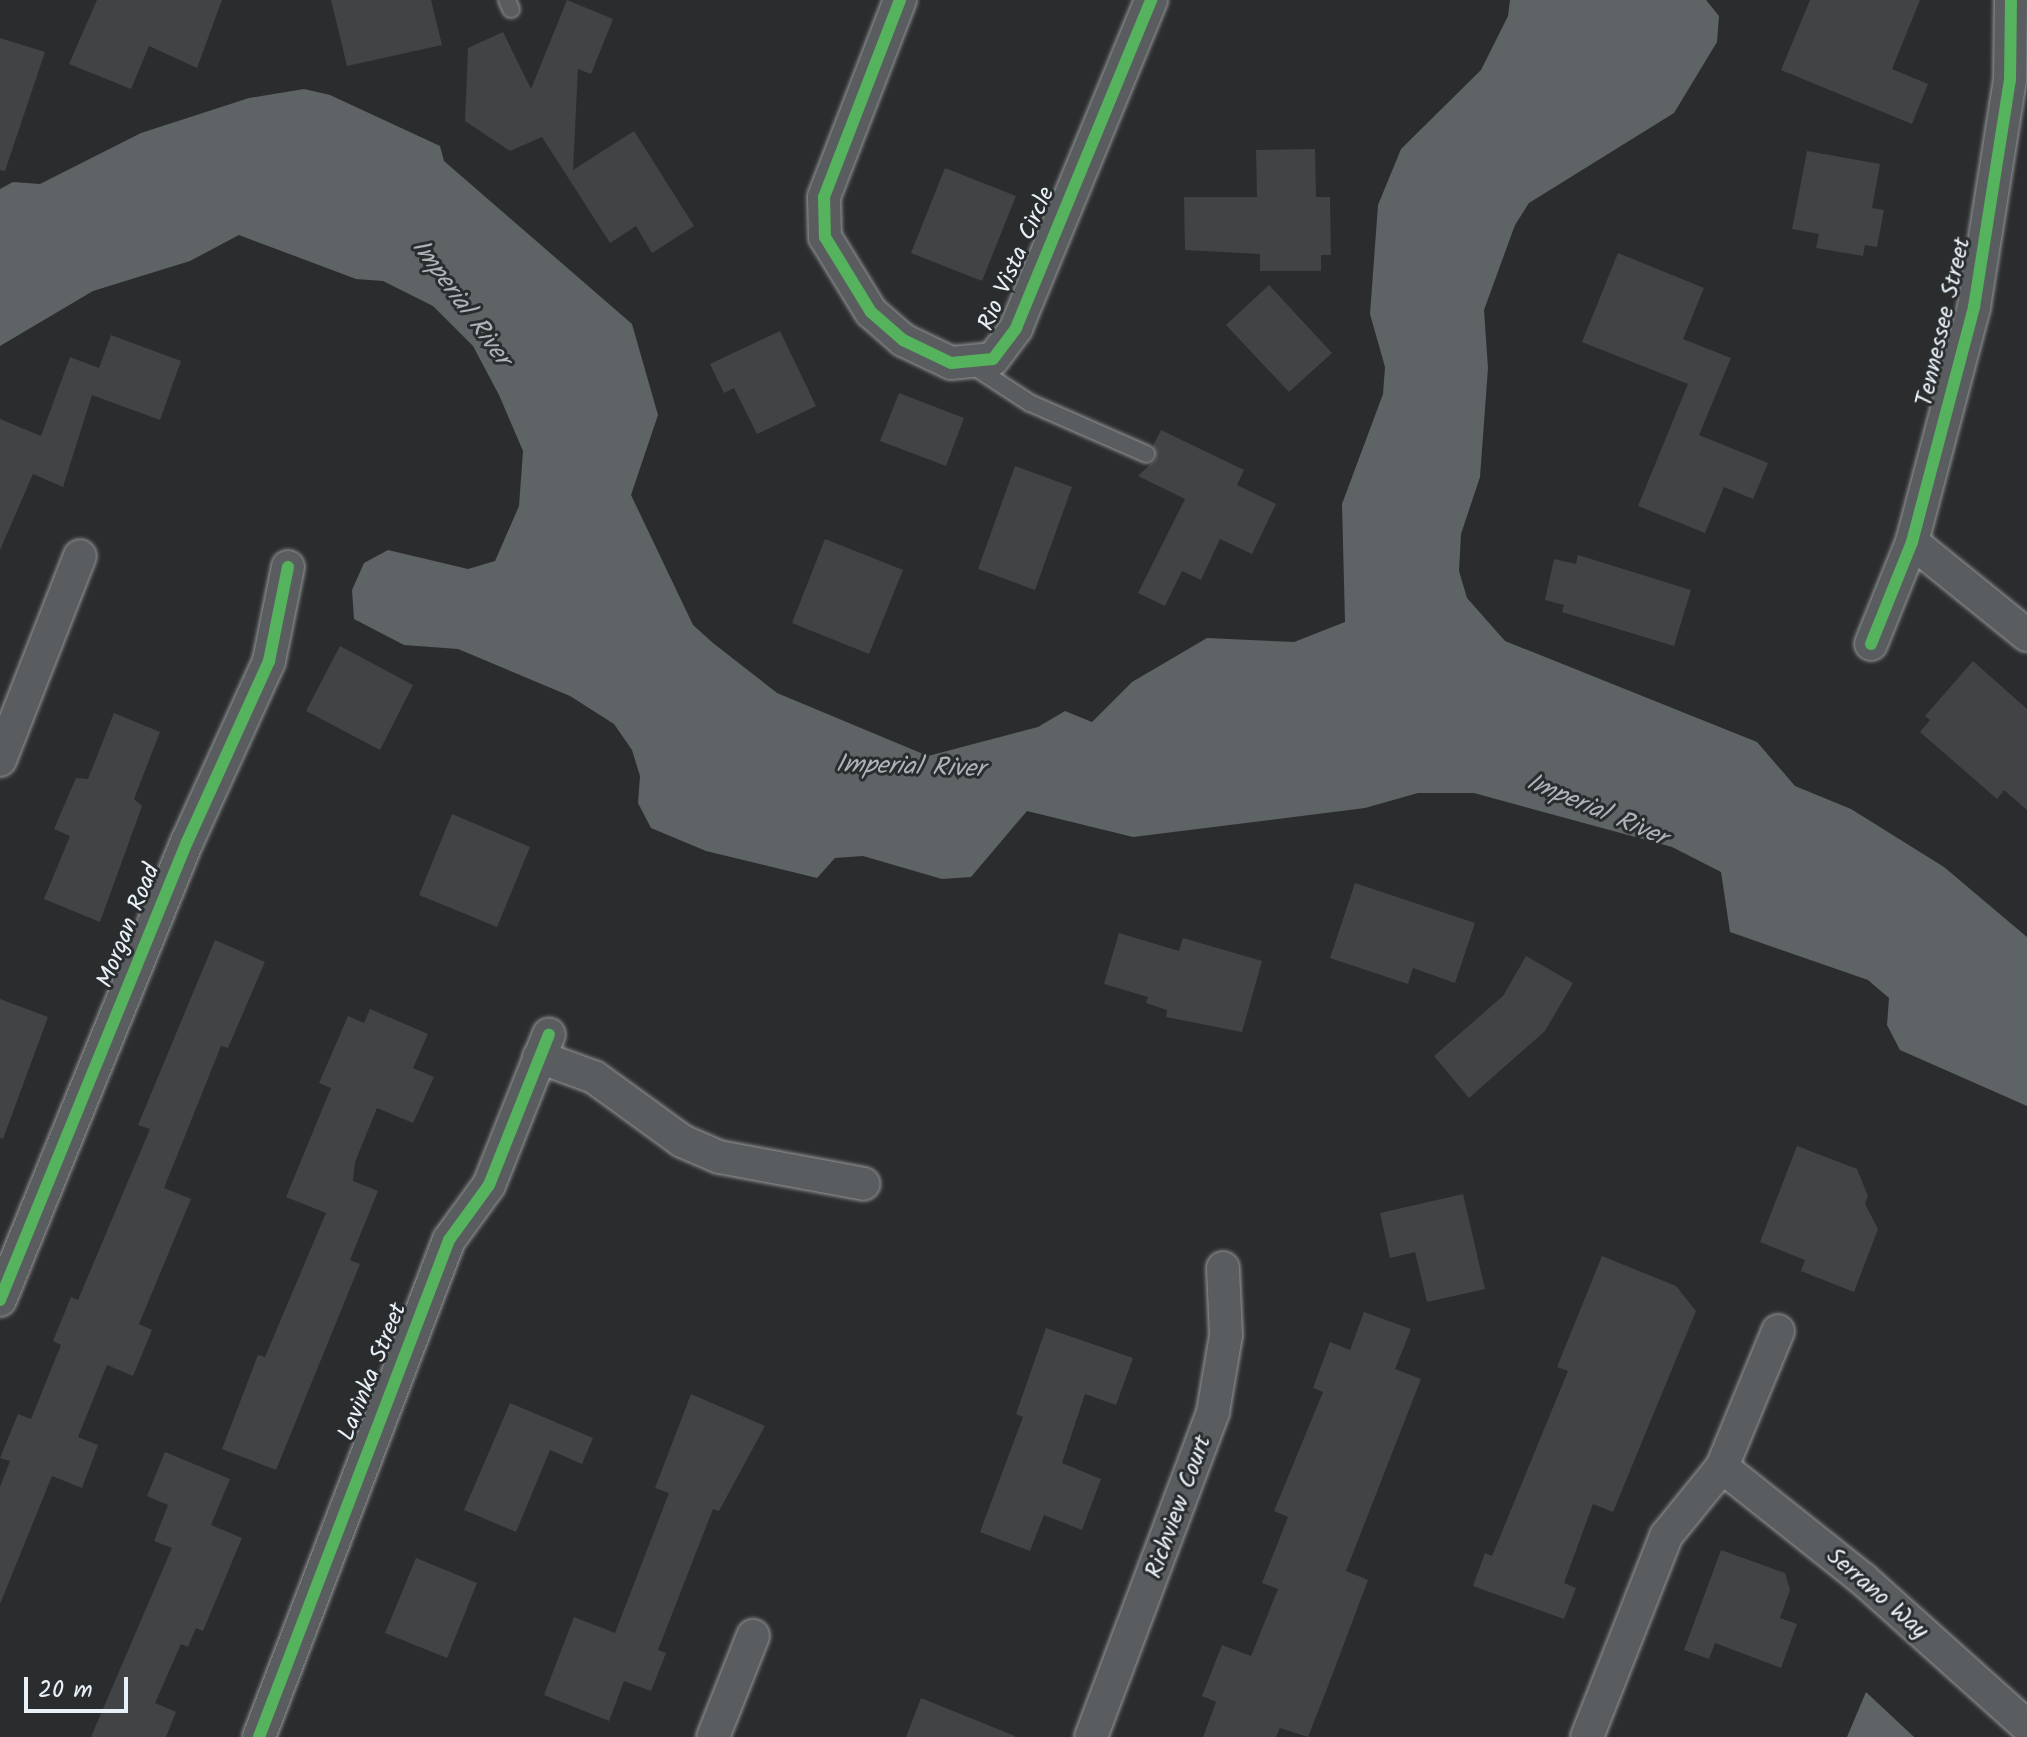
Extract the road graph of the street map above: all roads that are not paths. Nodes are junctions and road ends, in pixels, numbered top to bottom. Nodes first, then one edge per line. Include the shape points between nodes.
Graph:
1 (900, 0) edge
2 (1151, 0) edge
3 (2011, 0) edge
4 (965, 361) junction
5 (1146, 454) dead end
6 (1912, 542) junction
7 (80, 556) dead end
8 (288, 567) dead end
9 (2027, 635) edge
10 (1871, 644) dead end
11 (0, 760) edge
12 (864, 1184) dead end
13 (1223, 1268) dead end
14 (0, 1300) edge
15 (1778, 1331) dead end
16 (1722, 1467) junction
17 (753, 1636) dead end
18 (2027, 1726) edge
19 (259, 1737) edge
20 (713, 1737) edge
21 (1091, 1737) edge
22 (1587, 1737) edge

1 - 4 street via 824,197 825,237 871,312 903,340 951,363
2 - 4 street, Rio Vista Circle via 1016,328 993,359
3 - 6 street, Tennessee Street via 2010,80 1992,210 1974,307
4 - 5 lane via 1030,403
6 - 9 street
6 - 10 street, Tennessee Street
7 - 11 street
8 - 14 street, Morgan Road via 269,661 187,842
12 - 19 street, Lavinka Street via 719,1157 682,1141 544,1045 489,1185 449,1240
13 - 21 street, Richview Court via 1226,1335 1213,1412
15 - 16 street
16 - 18 street, Serrano Way via 1863,1579
16 - 22 street via 1666,1536
17 - 20 street

